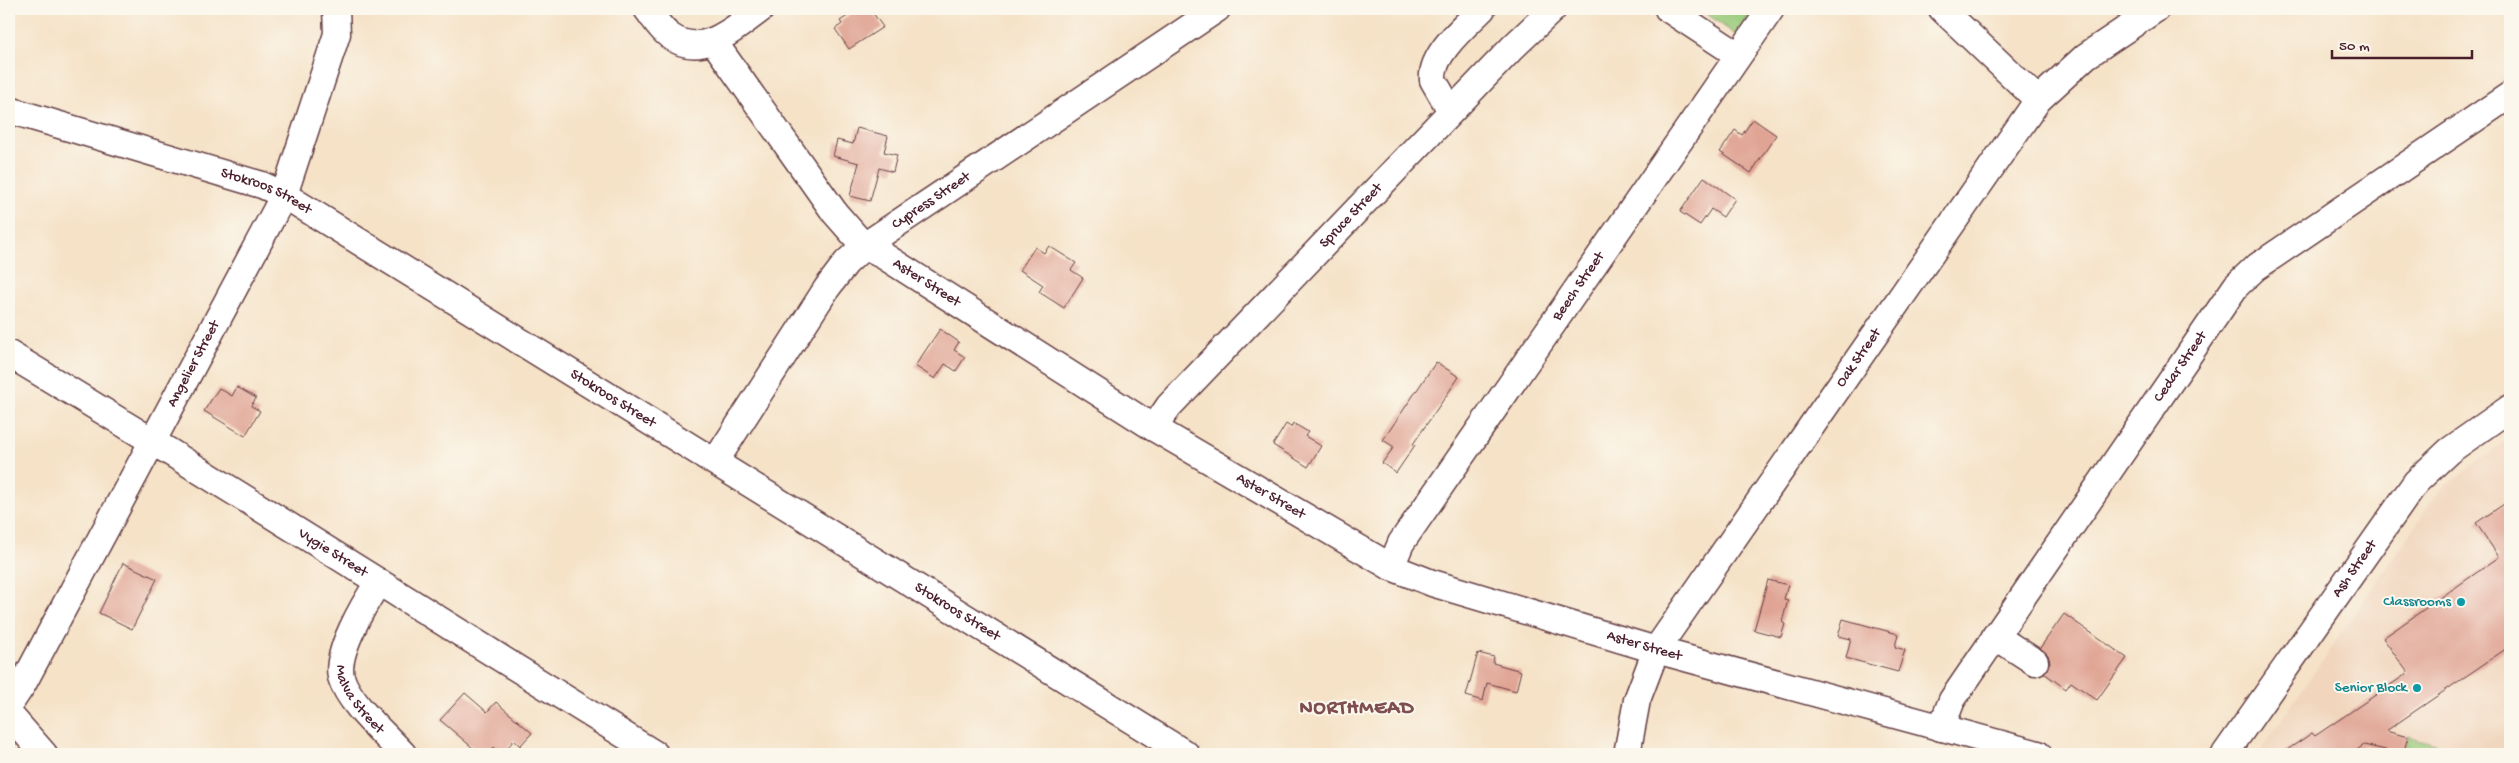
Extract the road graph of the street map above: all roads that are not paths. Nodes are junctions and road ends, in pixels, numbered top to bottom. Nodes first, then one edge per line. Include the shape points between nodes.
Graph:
1 (336, 9) edge
2 (647, 9) edge
3 (761, 9) edge
4 (1217, 9) edge
5 (1482, 9) edge
6 (1553, 9) edge
7 (1668, 9) edge
8 (1771, 9) edge
9 (1942, 9) edge
10 (2156, 9) edge
11 (714, 42) junction
12 (1738, 55) junction
13 (2510, 95) edge
14 (2038, 100) junction
15 (9, 110) edge
16 (1451, 111) junction
17 (284, 195) junction
18 (864, 246) junction
19 (9, 354) edge
20 (2510, 408) edge
21 (1154, 428) junction
22 (152, 440) junction
23 (716, 462) junction
24 (1391, 568) junction
25 (378, 583) junction
26 (1995, 636) junction
27 (1656, 650) junction
28 (2035, 662) dead end
29 (9, 705) edge
30 (9, 714) edge
31 (1940, 728) junction
32 (44, 754) edge
33 (403, 754) edge
34 (655, 754) edge
35 (1186, 754) edge
36 (1627, 754) edge
37 (2038, 754) edge
38 (2225, 754) edge

1 - 17 street, Angelier Street via 337,34
2 - 11 street via 677,40 686,43
3 - 11 street
4 - 18 street, Cypress Street
5 - 16 street via 1450,42 1436,62 1433,80
6 - 16 street, Spruce Street
7 - 12 street
8 - 12 street, Beech Street
9 - 14 street
10 - 14 street, Oak Street via 2086,56
11 - 18 street, Aster Street via 835,213
12 - 24 street, Beech Street via 1402,543
13 - 26 street, Cedar Street via 2255,268 2236,286
14 - 27 street, Oak Street
15 - 17 street, Stokroos Street via 262,185
16 - 21 street, Spruce Street via 1168,406
17 - 22 street, Angelier Street
17 - 23 street, Stokroos Street
18 - 21 street, Aster Street
18 - 23 street, Cypress Street via 827,288
19 - 22 street, Vygie Street
20 - 38 street, Ash Street via 2448,451 2416,482
21 - 24 street, Aster Street
22 - 25 street, Vygie Street
22 - 29 street, Angelier Street
23 - 35 street, Stokroos Street
24 - 27 street, Aster Street
25 - 33 street, Malva Street via 342,655 342,678 354,700
25 - 34 street, Vygie Street
26 - 28 street
26 - 31 street, Cedar Street via 1952,700
27 - 31 street, Aster Street
27 - 36 street, Oak Street via 1638,700
30 - 32 street
31 - 37 street, Aster Street

